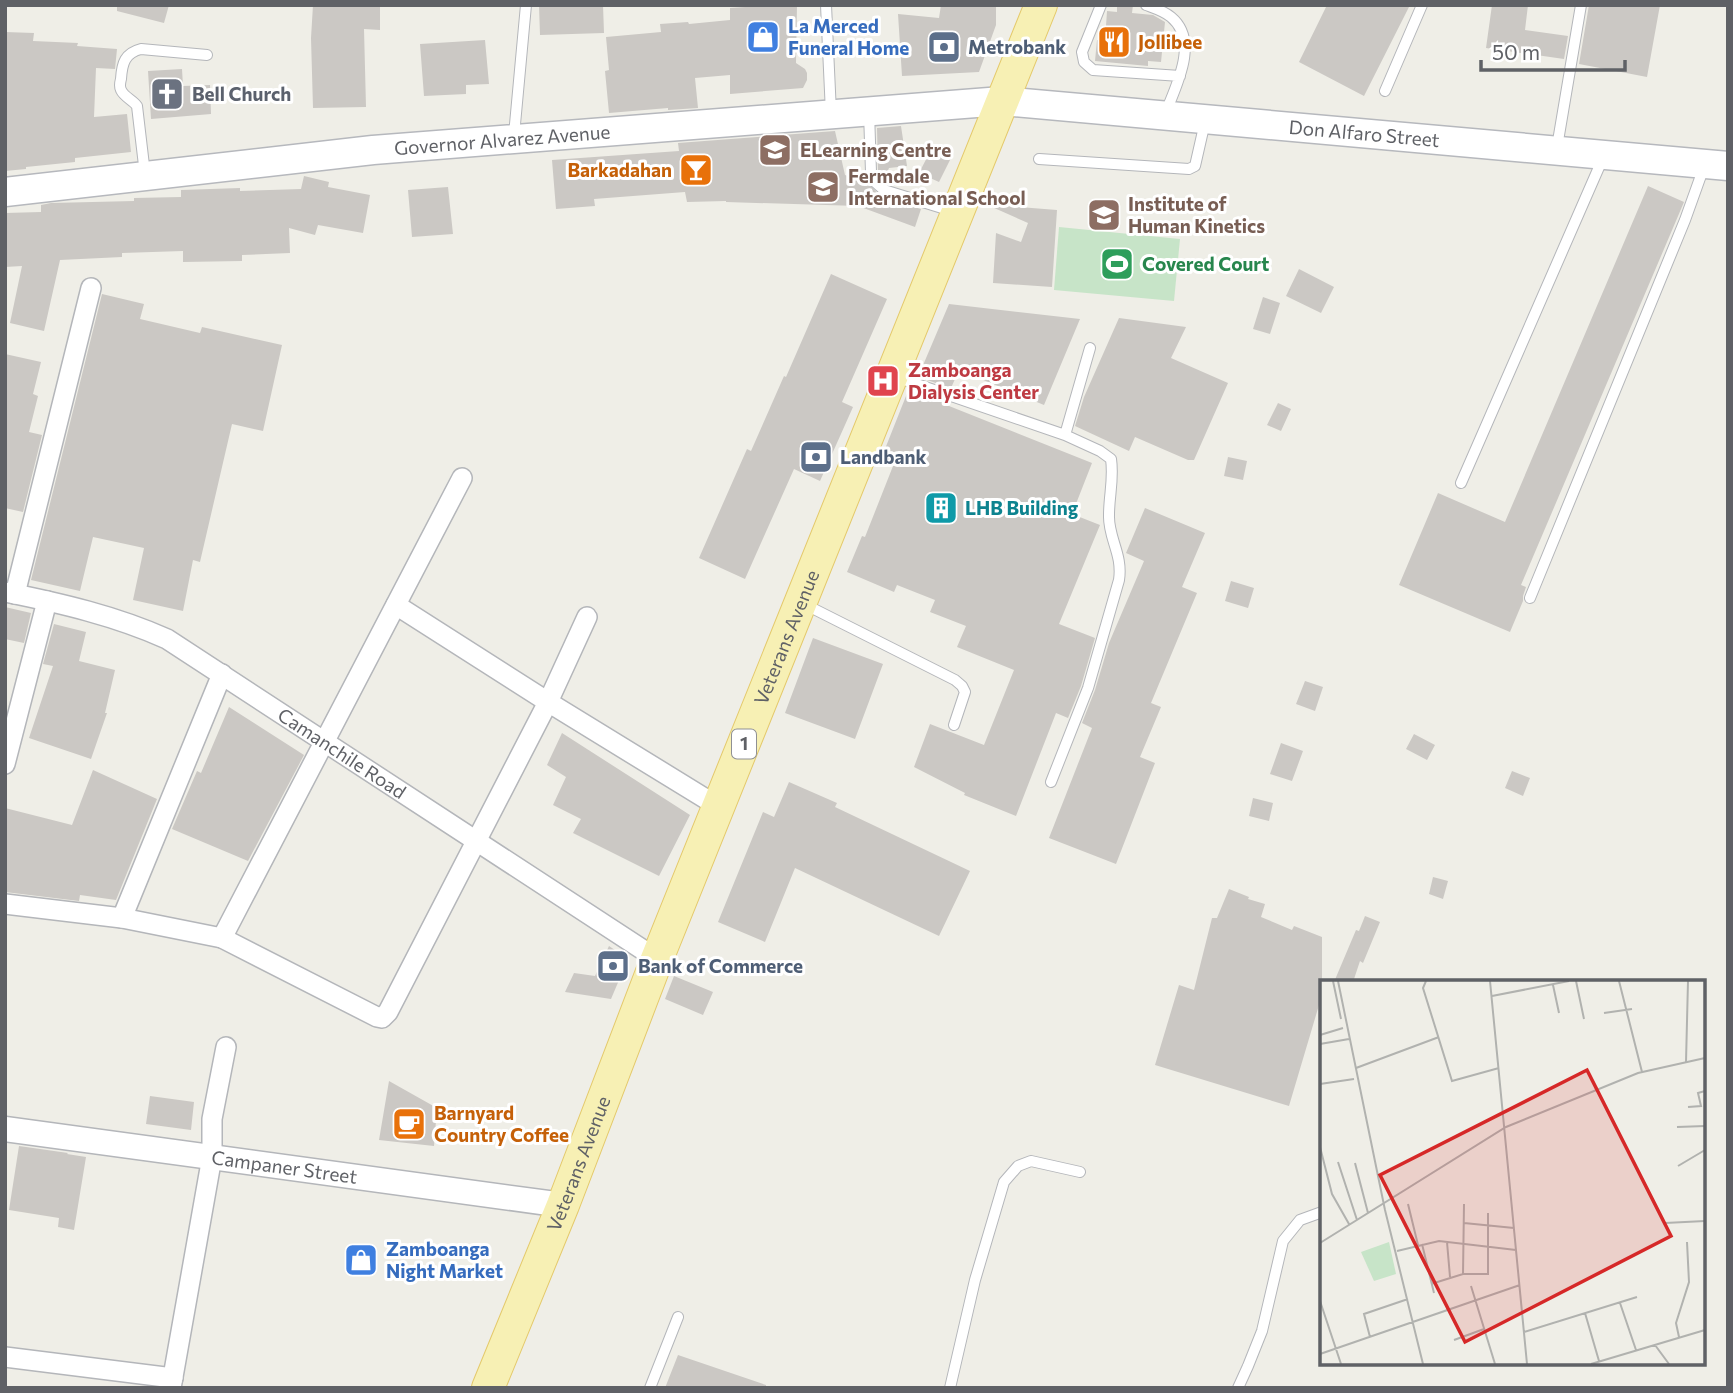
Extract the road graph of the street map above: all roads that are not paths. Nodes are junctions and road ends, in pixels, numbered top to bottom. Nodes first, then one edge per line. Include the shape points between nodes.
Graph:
1 (526, 5) edge
2 (826, 5) edge
3 (1041, 5) edge
4 (1101, 5) edge
5 (1146, 5) edge
6 (1422, 5) edge
7 (1581, 5) edge
8 (207, 55) dead end
9 (1180, 76) junction
10 (1385, 91) dead end
11 (1002, 101) junction
12 (869, 112) junction
13 (831, 115) junction
14 (1165, 116) junction
15 (1205, 120) junction
16 (513, 139) junction
17 (1556, 151) junction
18 (1604, 155) junction
19 (1039, 159) dead end
20 (1717, 165) edge
21 (145, 176) junction
22 (5, 192) edge
23 (958, 213) junction
24 (91, 288) dead end
25 (1090, 348) dead end
26 (892, 375) junction
27 (1065, 435) junction
28 (462, 478) dead end
29 (1461, 483) dead end
30 (10, 593) edge
31 (1530, 598) dead end
32 (47, 601) junction
33 (800, 603) junction
34 (396, 605) junction
35 (587, 617) dead end
36 (222, 674) junction
37 (548, 702) junction
38 (954, 725) dead end
39 (325, 743) junction
40 (5, 764) edge
41 (1051, 782) dead end
42 (719, 807) junction
43 (475, 840) junction
44 (5, 904) edge
45 (122, 918) junction
46 (222, 938) junction
47 (657, 959) junction
48 (226, 1047) dead end
49 (5, 1129) edge
50 (212, 1157) junction
51 (1080, 1172) dead end
52 (562, 1205) junction
53 (1320, 1213) edge
54 (678, 1317) dead end
55 (5, 1357) edge
56 (172, 1383) edge
57 (488, 1388) edge
58 (650, 1388) edge
59 (950, 1388) edge
60 (1238, 1388) edge

1 - 16 lane
2 - 13 lane
3 - 11 main road, Veterans Avenue / 1
4 - 9 lane via 1082,52 1084,62 1093,70
5 - 9 lane via 1171,17 1185,37
6 - 10 lane
7 - 17 lane
8 - 21 lane via 141,49 125,58 120,87 137,106
9 - 14 lane
11 - 12 main road, Governor Alvarez Avenue
11 - 14 main road, Don Alfaro Street
11 - 23 main road, Veterans Avenue / 1
12 - 13 main road, Governor Alvarez Avenue
12 - 23 lane via 871,172 876,182 884,190
13 - 16 main road, Governor Alvarez Avenue
14 - 15 main road, Don Alfaro Street
15 - 17 main road, Don Alfaro Street
15 - 19 lane via 1195,166 1189,169
16 - 21 main road, Governor Alvarez Avenue
17 - 18 main road, Don Alfaro Street
18 - 20 main road, Don Alfaro Street
18 - 29 lane
20 - 31 lane via 1680,233
21 - 22 main road, Governor Alvarez Avenue
23 - 26 main road, Veterans Avenue / 1
24 - 30 street
25 - 27 lane
26 - 27 lane
26 - 33 main road, Veterans Avenue / 1
27 - 41 lane via 1111,459 1108,517 1121,567 1088,688
28 - 34 street
30 - 32 street, Camanchile Road
32 - 36 street, Camanchile Road via 138,626
32 - 40 street
33 - 38 lane via 955,680 965,692
33 - 42 main road, Veterans Avenue / 1
34 - 37 street
34 - 39 street
35 - 37 street
36 - 39 street, Camanchile Road
36 - 45 street
37 - 42 street
37 - 43 street
39 - 43 street, Camanchile Road
39 - 46 street
42 - 47 main road, Veterans Avenue / 1
43 - 46 street via 382,1018
43 - 47 street, Camanchile Road
44 - 45 street
45 - 46 street
47 - 52 main road, Veterans Avenue / 1
48 - 50 street via 212,1119
49 - 50 street, Campaner Street
50 - 52 street, Campaner Street
50 - 56 street
51 - 59 lane via 1031,1161 1018,1166 1004,1182
52 - 57 main road, Veterans Avenue / 1
53 - 60 lane via 1300,1220 1283,1241 1262,1331
54 - 58 lane
55 - 56 street

